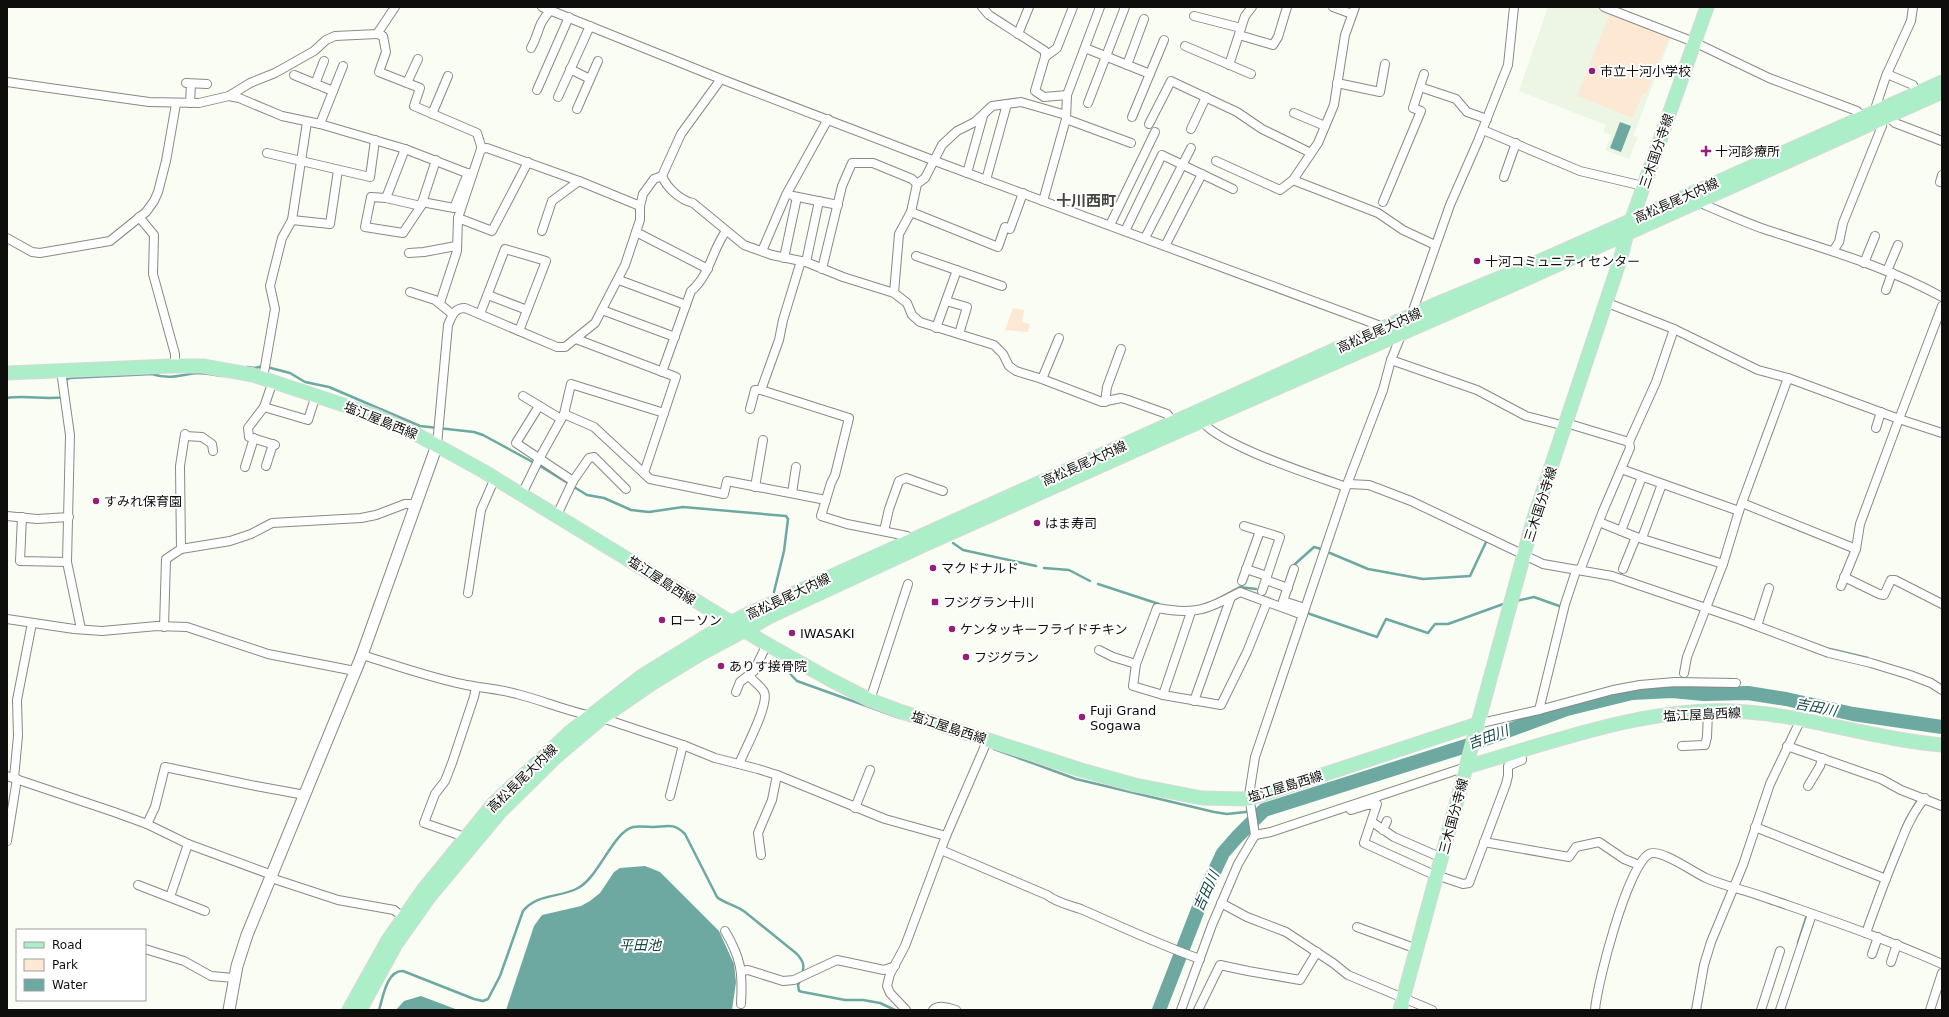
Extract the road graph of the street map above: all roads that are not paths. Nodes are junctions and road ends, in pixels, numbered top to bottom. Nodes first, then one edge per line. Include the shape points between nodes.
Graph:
1 (395, 7) edge
2 (542, 7) edge
3 (982, 7) edge
4 (1029, 7) edge
5 (1073, 7) edge
6 (1100, 7) edge
7 (1125, 7) edge
8 (1252, 7) edge
9 (1287, 7) edge
10 (1333, 7) edge
11 (1514, 7) edge
12 (1604, 7) edge
13 (1707, 7) edge
14 (1914, 7) edge
15 (550, 10) junction
16 (562, 11) edge
17 (1354, 11) edge
18 (1194, 16) dead end
19 (569, 18) junction
20 (1144, 19) dead end
21 (590, 26) junction
22 (1240, 31) junction
23 (377, 34) junction
24 (1018, 34) junction
25 (1164, 40) dead end
26 (1694, 42) junction
27 (1186, 46) dead end
28 (531, 48) dead end
29 (1085, 48) junction
30 (1105, 56) junction
31 (1045, 57) junction
32 (418, 59) dead end
33 (324, 61) dead end
34 (598, 61) dead end
35 (1385, 64) dead end
36 (1127, 65) junction
37 (1229, 65) junction
38 (343, 66) dead end
39 (570, 69) junction
40 (1150, 74) junction
41 (1251, 74) dead end
42 (1424, 74) dead end
43 (1887, 74) junction
44 (294, 75) dead end
45 (448, 76) dead end
46 (590, 79) junction
47 (722, 79) junction
48 (7, 82) edge
49 (1942, 82) edge
50 (407, 83) junction
51 (1337, 83) junction
52 (208, 84) dead end
53 (316, 84) junction
54 (1420, 87) junction
55 (537, 90) dead end
56 (333, 91) junction
57 (1942, 92) edge
58 (1917, 93) junction
59 (229, 96) junction
60 (1067, 96) junction
61 (558, 97) dead end
62 (1206, 97) junction
63 (190, 103) junction
64 (1088, 103) dead end
65 (176, 104) junction
66 (1007, 104) junction
67 (577, 109) dead end
68 (1294, 113) dead end
69 (432, 114) junction
70 (983, 115) junction
71 (1877, 116) junction
72 (1066, 117) junction
73 (1132, 117) dead end
74 (828, 119) junction
75 (1487, 119) junction
76 (307, 122) junction
77 (320, 124) junction
78 (1149, 124) dead end
79 (1325, 126) junction
80 (1191, 129) dead end
81 (1483, 130) junction
82 (1155, 132) dead end
83 (375, 140) junction
84 (1942, 141) edge
85 (1131, 142) dead end
86 (1516, 143) junction
87 (1191, 148) dead end
88 (405, 149) junction
89 (482, 149) junction
90 (267, 153) dead end
91 (1312, 153) junction
92 (436, 160) junction
93 (933, 160) junction
94 (301, 161) junction
95 (1216, 161) dead end
96 (528, 162) junction
97 (1182, 165) junction
98 (338, 170) junction
99 (967, 173) junction
100 (470, 174) junction
101 (1202, 174) junction
102 (662, 176) junction
103 (1504, 177) dead end
104 (986, 180) junction
105 (1293, 180) junction
106 (579, 181) junction
107 (917, 184) junction
108 (1643, 186) junction
109 (1233, 189) dead end
110 (1023, 193) junction
111 (786, 195) junction
112 (798, 197) junction
113 (386, 198) junction
114 (819, 201) junction
115 (1043, 201) junction
116 (1700, 201) junction
117 (1383, 202) dead end
118 (421, 204) junction
119 (838, 205) junction
120 (640, 206) junction
121 (910, 212) junction
122 (139, 217) junction
123 (458, 218) junction
124 (292, 220) junction
125 (1631, 220) junction
126 (1110, 225) junction
127 (542, 231) dead end
128 (726, 231) junction
129 (1125, 231) junction
130 (636, 232) junction
131 (1627, 233) junction
132 (1875, 236) dead end
133 (7, 238) edge
134 (1145, 238) junction
135 (1435, 245) junction
136 (1898, 245) dead end
137 (456, 246) junction
138 (1165, 246) junction
139 (762, 251) junction
140 (1833, 251) junction
141 (409, 253) dead end
142 (916, 256) dead end
143 (784, 258) junction
144 (803, 261) junction
145 (1864, 263) junction
146 (708, 269) junction
147 (822, 269) junction
148 (958, 270) junction
149 (1889, 272) junction
150 (619, 280) junction
151 (1002, 286) dead end
152 (1886, 290) dead end
153 (410, 292) dead end
154 (894, 293) junction
155 (488, 295) junction
156 (1942, 297) edge
157 (946, 300) junction
158 (1605, 302) junction
159 (440, 303) junction
160 (686, 305) junction
161 (1942, 306) edge
162 (528, 310) junction
163 (602, 310) junction
164 (452, 314) junction
165 (480, 314) junction
166 (1411, 316) junction
167 (1385, 327) junction
168 (936, 328) junction
169 (1674, 329) junction
170 (520, 331) junction
171 (959, 334) junction
172 (1401, 334) junction
173 (675, 336) junction
174 (1059, 338) dead end
175 (576, 339) junction
176 (1120, 349) dead end
177 (1391, 360) junction
178 (175, 366) junction
179 (61, 371) junction
180 (662, 372) junction
181 (7, 373) edge
182 (266, 373) junction
183 (1788, 378) junction
184 (1042, 379) junction
185 (760, 390) junction
186 (316, 395) junction
187 (523, 396) dead end
188 (1104, 402) junction
189 (539, 406) junction
190 (264, 407) junction
191 (750, 409) dead end
192 (1881, 412) junction
193 (664, 413) junction
194 (562, 417) junction
195 (1199, 417) junction
196 (1899, 419) junction
197 (1565, 425) junction
198 (1177, 427) junction
199 (1876, 428) dead end
200 (1942, 433) edge
201 (438, 435) junction
202 (254, 438) junction
203 (763, 440) dead end
204 (1629, 442) junction
205 (213, 451) dead end
206 (537, 462) junction
207 (266, 466) dead end
208 (245, 467) dead end
209 (796, 467) dead end
210 (1621, 469) junction
211 (644, 473) junction
212 (1642, 477) junction
213 (495, 478) junction
214 (571, 484) junction
215 (1662, 484) junction
216 (1347, 485) junction
217 (754, 486) junction
218 (626, 489) dead end
219 (943, 491) dead end
220 (522, 494) junction
221 (792, 494) junction
222 (826, 500) junction
223 (416, 504) junction
224 (1740, 507) junction
225 (557, 515) junction
226 (7, 516) edge
227 (22, 517) junction
228 (69, 517) junction
229 (1599, 522) junction
230 (1244, 526) dead end
231 (884, 531) junction
232 (1260, 531) junction
233 (1621, 531) junction
234 (1639, 538) junction
235 (909, 541) junction
236 (181, 549) junction
237 (1856, 549) junction
238 (1524, 556) junction
239 (67, 562) junction
240 (1723, 564) junction
241 (1246, 569) junction
242 (1294, 569) dead end
243 (1623, 569) dead end
244 (1576, 571) junction
245 (1267, 578) junction
246 (1242, 581) dead end
247 (908, 584) dead end
248 (1288, 588) junction
249 (1769, 588) dead end
250 (1262, 591) dead end
251 (468, 593) dead end
252 (1231, 597) junction
253 (1267, 602) junction
254 (1942, 604) edge
255 (1706, 609) junction
256 (1191, 612) junction
257 (1304, 612) junction
258 (7, 619) edge
259 (32, 622) junction
260 (731, 622) junction
261 (1757, 626) junction
262 (164, 627) junction
263 (81, 629) junction
264 (743, 630) junction
265 (766, 644) junction
266 (1098, 650) dead end
267 (362, 655) junction
268 (1136, 664) junction
269 (355, 671) junction
270 (1684, 673) dead end
271 (749, 676) junction
272 (1736, 683) dead end
273 (476, 687) junction
274 (1942, 690) edge
275 (736, 692) dead end
276 (1163, 695) junction
277 (870, 700) junction
278 (1194, 701) junction
279 (1539, 710) junction
280 (1708, 712) junction
281 (596, 717) junction
282 (1801, 719) junction
283 (1477, 725) junction
284 (988, 739) junction
285 (1942, 745) edge
286 (683, 746) junction
287 (1682, 746) dead end
288 (1787, 746) junction
289 (1521, 751) junction
290 (1822, 758) junction
291 (739, 764) junction
292 (1467, 766) junction
293 (870, 770) dead end
294 (777, 776) junction
295 (13, 778) edge
296 (1808, 786) dead end
297 (305, 795) junction
298 (670, 796) dead end
299 (1924, 800) junction
300 (1250, 801) junction
301 (1942, 806) edge
302 (1348, 807) junction
303 (855, 808) junction
304 (1387, 821) dead end
305 (1372, 822) junction
306 (147, 824) junction
307 (1755, 827) junction
308 (1383, 830) junction
309 (1255, 833) junction
310 (946, 836) junction
311 (465, 837) junction
312 (7, 841) edge
313 (1484, 842) junction
314 (188, 844) junction
315 (941, 850) junction
316 (761, 855) dead end
317 (1442, 858) junction
318 (1639, 865) junction
319 (1437, 876) junction
320 (271, 877) junction
321 (1886, 879) junction
322 (138, 885) dead end
323 (1734, 887) junction
324 (170, 897) junction
325 (1221, 903) junction
326 (205, 911) dead end
327 (1812, 914) junction
328 (404, 918) junction
329 (1357, 927) dead end
330 (724, 931) dead end
331 (1866, 933) junction
332 (1878, 937) junction
333 (1898, 944) junction
334 (146, 949) edge
335 (1417, 949) junction
336 (1780, 951) dead end
337 (1317, 952) junction
338 (1872, 954) dead end
339 (1197, 957) junction
340 (1891, 962) dead end
341 (1942, 964) edge
342 (895, 966) junction
343 (742, 971) junction
344 (1942, 973) edge
345 (234, 978) junction
346 (741, 1004) dead end
347 (1402, 1004) edge
348 (229, 1010) edge
349 (349, 1010) edge
350 (360, 1010) edge
351 (907, 1010) edge
352 (933, 1010) edge
353 (956, 1010) edge
354 (1180, 1010) edge
355 (1198, 1010) edge
356 (1432, 1010) edge
357 (1595, 1010) edge
358 (1696, 1010) edge
359 (1761, 1010) edge
360 (1780, 1010) edge
361 (1930, 1010) edge

1 - 23 street
2 - 15 street
3 - 24 street via 989,15
4 - 24 street
5 - 31 street via 1057,48
6 - 29 street
7 - 30 street
8 - 22 street via 1245,16
9 - 22 street via 1273,45
10 - 17 street
11 - 75 street via 1508,65
12 - 26 street
13 - 26 main road, 三木国分寺線
14 - 43 street via 1911,21
15 - 16 street
15 - 28 street via 540,23 537,38
16 - 19 street
17 - 51 street via 1344,35
18 - 22 street
19 - 21 street
19 - 55 street
20 - 36 street
21 - 39 street
21 - 47 street
22 - 37 street
23 - 50 street via 383,36 386,52 379,72
23 - 59 street via 335,36 314,51
24 - 31 street via 1044,51
25 - 40 street
26 - 71 street via 1769,78
26 - 108 main road, 三木国分寺線
27 - 37 street
29 - 30 street
29 - 60 street
30 - 36 street
30 - 64 street
31 - 60 street via 1035,91 1044,97
32 - 50 street
33 - 53 street
34 - 46 street
35 - 51 street via 1380,92
36 - 40 street
37 - 41 street
38 - 56 street
39 - 46 street
39 - 61 street
40 - 73 street
42 - 54 street
43 - 58 street via 1913,85
43 - 71 street via 1876,106
44 - 53 street
45 - 69 street
46 - 67 street
47 - 74 street
47 - 102 street via 681,134
48 - 65 street
49 - 58 main road, 高松長尾大内線
50 - 69 street via 420,88 414,106
51 - 79 street via 1334,105
52 - 63 street via 188,84
53 - 56 street
54 - 75 street via 1456,99 1467,112
54 - 117 street via 1412,108 1421,111
56 - 77 street
57 - 71 main road, 高松長尾大内線
58 - 71 main road, 高松長尾大内線
59 - 63 street
59 - 76 street via 282,116
60 - 72 street
62 - 78 street via 1171,81
62 - 80 street
62 - 91 street via 1237,112 1262,129
63 - 65 street
65 - 122 street via 158,192 154,201
66 - 70 street via 992,106
66 - 72 street via 1021,102
66 - 104 street
68 - 79 street
69 - 89 street via 477,133
70 - 93 street via 957,131 942,145
70 - 99 street
71 - 84 street
71 - 116 main road, 高松長尾大内線
71 - 125 main road, 高松長尾大内線
71 - 140 street via 1882,126 1843,223 1839,242
72 - 85 street
72 - 115 street
74 - 93 street
74 - 111 street
75 - 81 street
76 - 77 street
76 - 94 street
77 - 83 street
79 - 91 street
81 - 86 street
81 - 135 street
82 - 126 street
83 - 88 street
83 - 98 street via 370,177
86 - 103 street
86 - 108 street via 1580,171
87 - 97 street
88 - 92 street
88 - 113 street
89 - 96 street via 487,148
89 - 100 street
90 - 94 street
91 - 105 street
92 - 100 street
92 - 118 street
93 - 99 street
93 - 107 street via 925,178
94 - 98 street
94 - 124 street
95 - 105 street via 1280,190
96 - 106 street
96 - 123 street via 492,231
97 - 101 street
97 - 129 street via 1162,155
97 - 134 street
98 - 124 street via 330,224
99 - 104 street
100 - 118 street via 454,208
100 - 123 street
101 - 109 street
101 - 138 street
102 - 120 street via 654,179 648,186
102 - 128 street via 666,185
104 - 110 street
105 - 135 street via 1378,213 1403,230
106 - 120 street
106 - 127 street via 552,201
107 - 119 street via 912,179 873,163 852,163 842,186
107 - 121 street
108 - 125 main road, 三木国分寺線
110 - 115 street
110 - 121 street via 1010,229 1004,227 998,247
111 - 112 street
111 - 139 street
112 - 114 street
112 - 143 street
113 - 118 street
113 - 118 street via 371,197 365,227 403,233
114 - 119 street
114 - 144 street
115 - 126 street
116 - 131 main road, 高松長尾大内線
116 - 140 street via 1762,228
119 - 147 street
120 - 130 street via 640,220
121 - 154 street via 899,234
122 - 133 street via 110,241 40,253 32,252
122 - 178 street via 154,236 153,274 175,354
123 - 137 street
124 - 182 street via 282,238 270,286 275,309
125 - 131 main road, 三木国分寺線
125 - 166 main road, 高松長尾大内線
126 - 129 street
128 - 139 street via 744,245
128 - 146 street
129 - 134 street
130 - 146 street
130 - 150 street
131 - 158 main road, 三木国分寺線
131 - 172 main road, 高松長尾大内線
132 - 145 street
134 - 138 street
135 - 166 street
136 - 149 street
137 - 141 street
137 - 159 street via 457,251
138 - 167 street
139 - 143 street
140 - 145 street
142 - 148 street
143 - 144 street
144 - 147 street
144 - 185 street via 779,340
145 - 149 street
146 - 160 street via 700,283 691,291
147 - 154 street
148 - 151 street
148 - 157 street
149 - 152 street
149 - 156 street via 1915,282
150 - 160 street
150 - 163 street
153 - 159 street
154 - 168 street via 908,304 912,315 920,322
155 - 162 street
155 - 162 street via 505,249 546,261
155 - 165 street
157 - 168 street
157 - 171 street via 967,307
158 - 169 street
158 - 197 main road, 三木国分寺線
159 - 164 street
160 - 173 street
161 - 196 street
162 - 170 street
163 - 173 street
163 - 175 street via 595,323
164 - 165 street via 460,308 465,308
164 - 201 street via 448,325
165 - 170 street
166 - 167 main road, 高松長尾大内線
166 - 172 street
167 - 172 street
167 - 195 main road, 高松長尾大内線
168 - 171 street
169 - 183 street via 1758,370
169 - 204 street via 1656,382
170 - 175 street via 557,347 565,347
171 - 184 street via 994,345 1003,354 1009,366 1016,371
172 - 177 street
172 - 195 main road, 高松長尾大内線
173 - 180 street
174 - 184 street
175 - 180 street
176 - 188 street
177 - 197 street via 1477,390 1526,416
177 - 216 street via 1383,390
178 - 179 main road, 塩江屋島西線
178 - 182 main road, 塩江屋島西線
179 - 181 main road, 塩江屋島西線
179 - 228 street via 70,435
180 - 193 street via 676,377
182 - 186 main road, 塩江屋島西線
182 - 190 street
183 - 192 street
183 - 224 street
184 - 188 street
185 - 191 street via 755,390
185 - 222 street via 849,418
186 - 190 street via 308,420
186 - 201 main road, 塩江屋島西線
187 - 189 street
188 - 198 street via 1121,398 1128,400 1167,414
189 - 194 street
189 - 206 street via 516,444
190 - 202 street via 248,428 249,437
192 - 196 street
192 - 199 street
193 - 194 street via 572,384
193 - 211 street
194 - 206 street
194 - 211 street via 594,427
195 - 198 main road, 高松長尾大内線
195 - 216 street via 1214,433 1271,461
196 - 200 street
196 - 237 street via 1860,524
197 - 204 street
197 - 238 main road, 三木国分寺線
198 - 235 main road, 高松長尾大内線
198 - 264 main road, 高松長尾大内線
201 - 213 main road, 塩江屋島西線
201 - 223 street
202 - 207 street via 274,445
202 - 208 street
203 - 217 street
204 - 210 street via 1630,448
205 - 236 street via 212,444 202,437 185,435 180,466
206 - 214 street
206 - 220 street
209 - 221 street
210 - 212 street
210 - 229 street
211 - 217 street via 650,479 724,494 727,481
212 - 215 street
212 - 233 street
213 - 220 main road, 塩江屋島西線
213 - 251 street via 481,510
214 - 218 street via 589,458 594,457
214 - 225 street
215 - 224 street
215 - 234 street
216 - 238 street via 1369,485 1411,501 1490,537
216 - 257 street
217 - 221 street
219 - 231 street via 906,478 899,481
220 - 225 main road, 塩江屋島西線
221 - 222 street
222 - 231 street via 821,516
223 - 236 street via 405,504 361,518 272,523 230,541
223 - 267 street
224 - 237 street
224 - 240 street
225 - 260 main road, 塩江屋島西線
226 - 227 street
227 - 228 street
227 - 239 street via 20,560
228 - 239 street
229 - 233 street
229 - 244 street via 1581,568
230 - 232 street
231 - 235 street via 907,536
232 - 241 street
232 - 245 street via 1280,537
233 - 234 street
234 - 240 street
234 - 243 street
235 - 260 main road, 高松長尾大内線
236 - 262 street via 166,560
237 - 254 street via 1843,582 1884,595 1891,580 1895,580
238 - 244 street via 1543,564
238 - 283 main road, 三木国分寺線
239 - 263 street
240 - 255 street
241 - 245 street
241 - 246 street
242 - 248 street
244 - 255 street via 1612,576
244 - 279 street
245 - 248 street
245 - 250 street
247 - 277 street
248 - 257 street via 1283,601
249 - 261 street via 1761,603
252 - 253 street via 1240,592
252 - 256 street via 1203,610
252 - 278 street
253 - 257 street
253 - 278 street via 1247,652 1221,705
255 - 261 street
255 - 270 street via 1687,657
256 - 268 street via 1157,608
256 - 276 street
257 - 300 street via 1255,756 1251,773
258 - 259 street
259 - 263 street
259 - 295 street via 17,700 18,736
260 - 264 main road, 塩江屋島西線
260 - 281 main road, 高松長尾大内線 via 642,676
261 - 274 street via 1829,653 1910,675
262 - 263 street via 102,631
262 - 269 street via 187,628 268,654
264 - 265 main road, 塩江屋島西線
264 - 281 main road, 高松長尾大内線
265 - 271 street via 754,671
265 - 277 main road, 塩江屋島西線
266 - 268 street
267 - 269 street
267 - 273 street
268 - 276 street via 1133,686
269 - 297 street
271 - 275 street via 740,682
271 - 291 street via 764,692 765,698 763,709
272 - 279 street via 1675,682 1640,685 1579,698
273 - 281 street via 538,700
273 - 311 street via 452,763 445,781 435,794 424,823
276 - 278 street
277 - 284 main road, 塩江屋島西線
279 - 283 street
280 - 282 main road, 塩江屋島西線 via 1738,711
280 - 287 street via 1708,737 1705,745
280 - 289 main road, 塩江屋島西線 via 1668,714 1621,723
281 - 286 street
281 - 311 main road, 高松長尾大内線 via 551,749 494,803
281 - 350 main road, 高松長尾大内線 via 501,811 430,896 396,944
282 - 285 main road, 塩江屋島西線 via 1872,735
282 - 288 street
283 - 292 main road, 三木国分寺線
283 - 300 main road, 塩江屋島西線
284 - 300 main road, 塩江屋島西線 via 1081,770 1148,788 1202,798
284 - 310 street
286 - 291 street
286 - 298 street
288 - 290 street
288 - 307 street
289 - 292 main road, 塩江屋島西線
289 - 313 street via 1522,760 1508,766 1506,784
290 - 296 street
290 - 299 street via 1881,779
291 - 294 street
292 - 302 street
292 - 317 main road, 三木国分寺線
293 - 303 street
294 - 303 street
294 - 316 street via 772,800 758,833
295 - 306 street
295 - 312 street
297 - 306 street via 165,767 155,807
297 - 320 street
299 - 301 street
299 - 321 street via 1907,827
300 - 309 street
302 - 305 street via 1351,810 1377,804
302 - 309 street via 1271,832
303 - 310 street
304 - 308 street
305 - 308 street
305 - 319 street via 1364,843
306 - 314 street
307 - 321 street
307 - 323 street
308 - 317 street
309 - 325 street
310 - 315 street
311 - 328 main road, 高松長尾大内線
313 - 318 street via 1569,857 1576,847 1598,842 1624,859
313 - 319 street via 1469,883 1464,884
314 - 320 street
314 - 324 street
315 - 339 street via 1047,895 1055,901 1081,909
315 - 342 street
317 - 319 main road, 三木国分寺線
318 - 323 street via 1649,854 1656,853 1706,878
318 - 357 street via 1625,895 1602,972
319 - 335 main road, 三木国分寺線
320 - 328 street via 338,900 394,910
320 - 345 street via 247,935
321 - 331 street
322 - 324 street
323 - 327 street
323 - 358 street via 1711,942
324 - 326 street
325 - 337 street via 1247,917 1286,932
325 - 339 street
327 - 331 street
327 - 360 street
328 - 349 main road, 高松長尾大内線 via 388,940
329 - 335 street
330 - 343 street via 736,951
331 - 332 street
332 - 333 street
332 - 338 street
333 - 340 street
333 - 341 street
334 - 345 street via 184,962 211,976
335 - 347 main road, 三木国分寺線
336 - 359 street
337 - 347 street via 1348,975
337 - 355 street via 1300,980 1220,965
339 - 354 street
342 - 343 street via 884,970 837,960 794,980 783,981 748,970
342 - 351 street via 887,986 890,993
343 - 346 street
344 - 361 street
345 - 348 street
347 - 356 street
352 - 353 street via 936,1007

